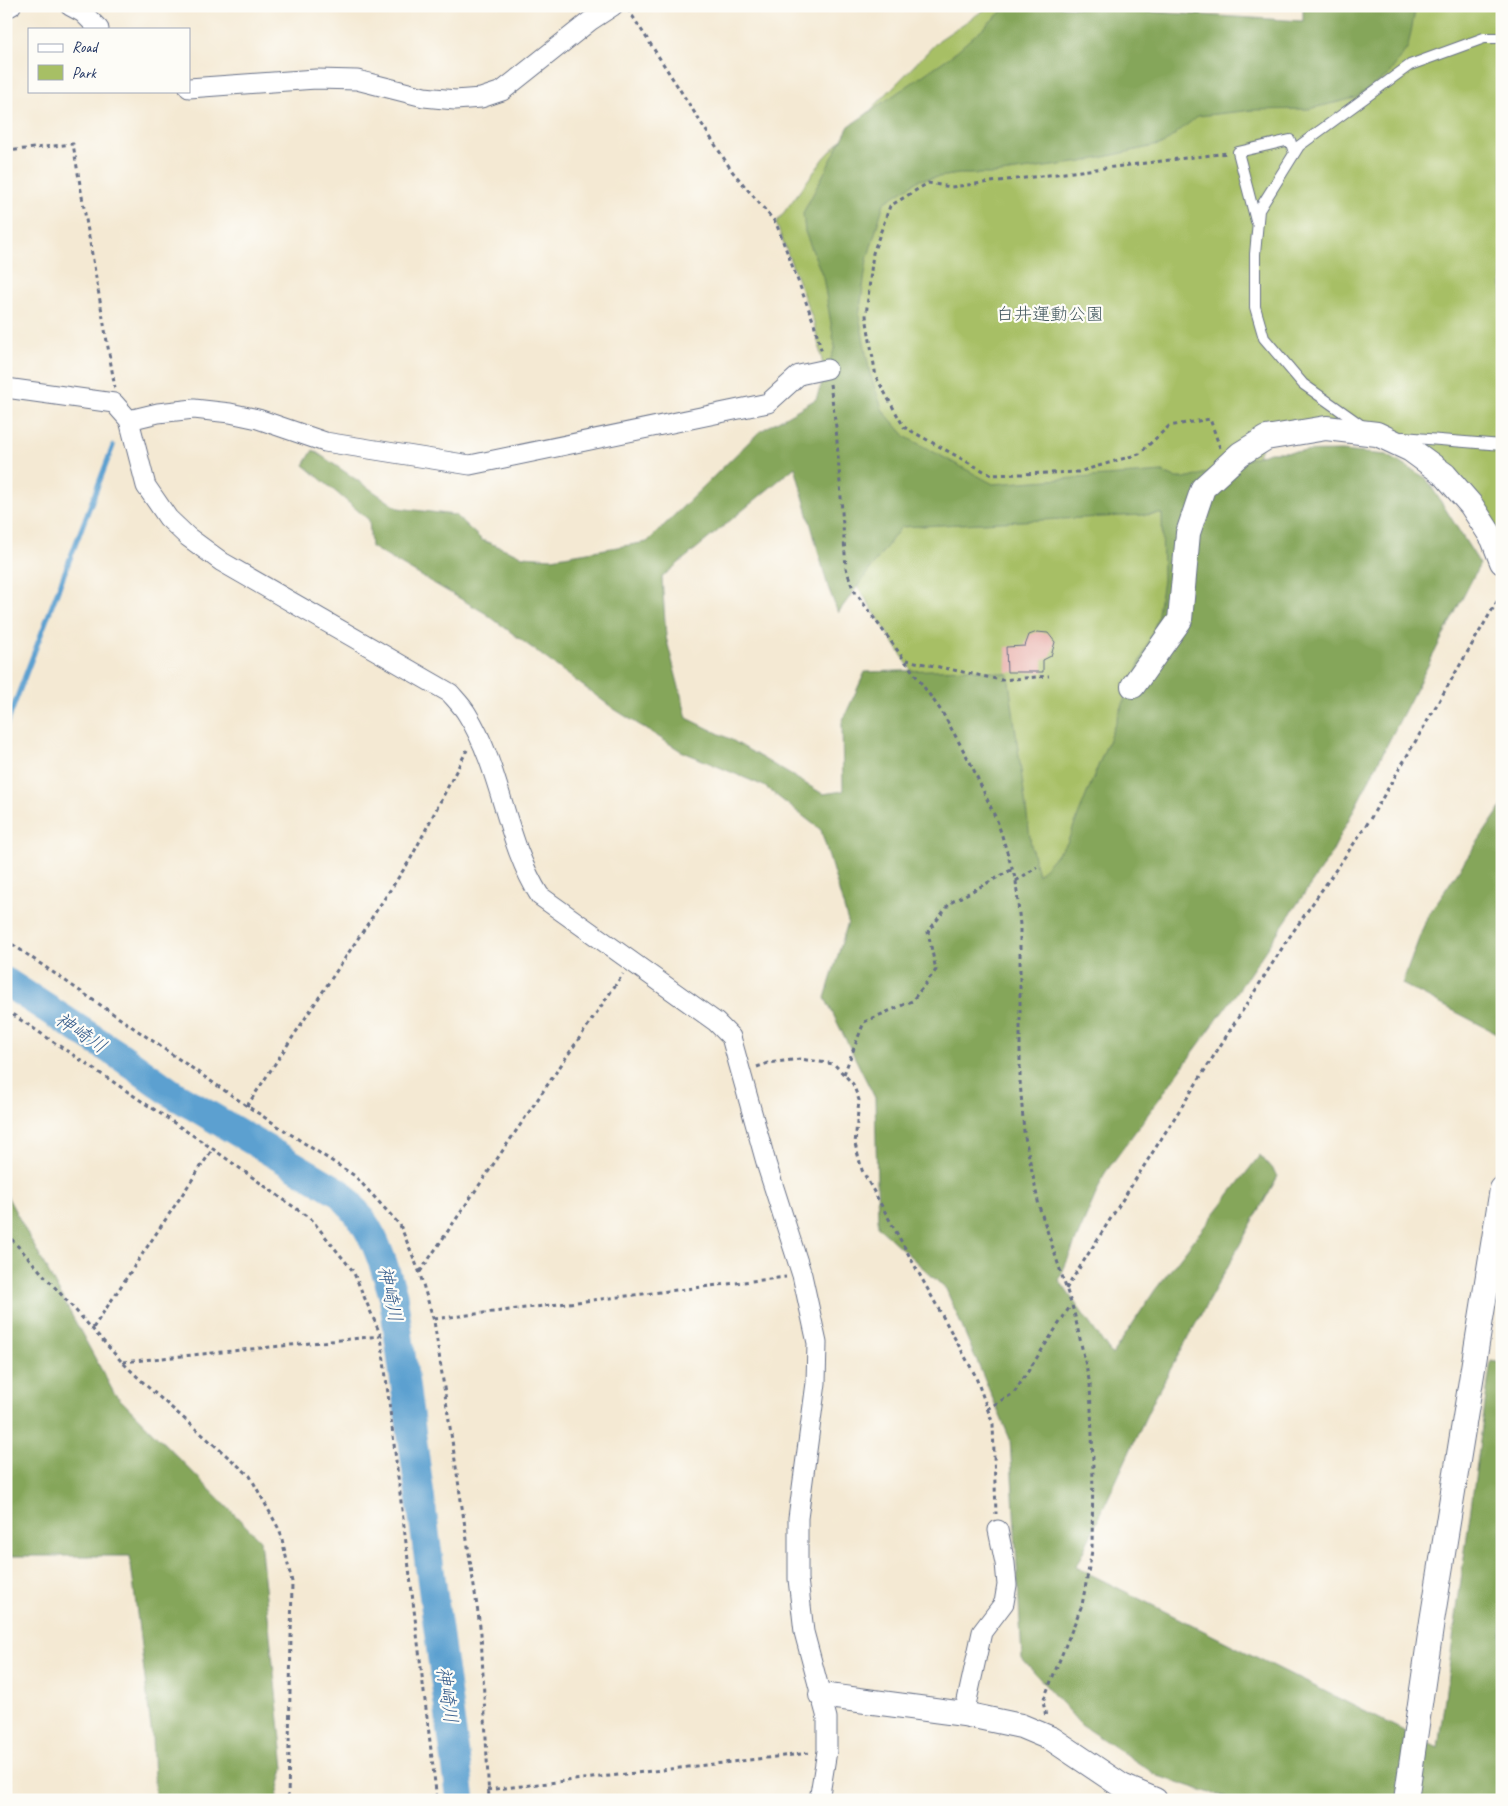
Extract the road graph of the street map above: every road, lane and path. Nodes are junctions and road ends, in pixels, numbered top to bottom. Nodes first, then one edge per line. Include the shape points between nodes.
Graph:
1 (11, 6) edge
2 (70, 6) edge
3 (613, 6) edge
4 (626, 6) edge
5 (6, 8) edge
6 (97, 28) edge
7 (1502, 38) edge
8 (190, 88) edge
9 (6, 151) edge
10 (1238, 152) junction
11 (1294, 153) junction
12 (1258, 226) junction
13 (827, 369) junction
14 (6, 388) edge
15 (114, 403) junction
16 (129, 420) junction
17 (1377, 434) junction
18 (1502, 445) edge
19 (1220, 449) dead end
20 (1502, 562) edge
21 (1502, 593) edge
22 (905, 660) junction
23 (1050, 676) dead end
24 (1133, 686) dead end
25 (467, 750) dead end
26 (1037, 867) dead end
27 (1013, 869) junction
28 (1016, 881) junction
29 (6, 940) edge
30 (631, 961) junction
31 (6, 1010) edge
32 (740, 1074) junction
33 (844, 1074) junction
34 (247, 1106) junction
35 (214, 1148) junction
36 (1502, 1188) edge
37 (6, 1233) edge
38 (419, 1271) junction
39 (802, 1275) junction
40 (1066, 1289) junction
41 (1071, 1304) junction
42 (434, 1321) junction
43 (93, 1328) junction
44 (380, 1336) junction
45 (122, 1362) junction
46 (987, 1409) junction
47 (998, 1530) joint
48 (821, 1696) junction
49 (964, 1714) junction
50 (1052, 1740) junction
51 (827, 1751) junction
52 (487, 1790) junction
53 (288, 1800) edge
54 (437, 1800) edge
55 (489, 1800) edge
56 (819, 1800) edge
57 (1155, 1800) edge
58 (1406, 1800) edge

1 - 5 street
2 - 6 street via 83,13
3 - 8 street via 518,80 481,98 424,98 357,80 316,79
4 - 13 path via 732,171 776,223 814,323
7 - 11 lane via 1484,38 1410,66 1299,146
9 - 15 path via 73,144 115,386
10 - 11 lane via 1290,140
10 - 12 lane
10 - 19 path via 951,188 928,183 890,206 874,253 866,316 876,377 904,427 991,475 1078,472 1139,454 1169,426 1210,419
11 - 12 lane via 1259,210
12 - 17 lane via 1255,307 1264,338 1303,384 1349,419
13 - 16 street via 799,375 768,403 470,465 325,442 230,413 194,409
13 - 22 path via 836,427 846,568 853,589
14 - 15 street
15 - 16 street
16 - 30 street via 146,486 168,518 188,537 222,562 450,693 467,714 480,741 527,874 540,896
17 - 18 lane
17 - 20 street via 1411,450 1445,475 1471,505 1493,539
17 - 24 street via 1326,428 1266,438 1240,454 1203,488 1188,533 1180,620
21 - 40 path via 1366,826 1286,942
22 - 23 path via 1001,680
22 - 27 path via 942,712 971,764 998,823
25 - 34 path via 410,860
26 - 28 path
27 - 28 path
27 - 33 path via 950,903 928,932 936,970 912,1001 864,1022
28 - 40 path via 1020,925 1020,1081 1024,1132 1039,1206
29 - 34 path
30 - 32 street via 716,1022 730,1037
30 - 38 path
31 - 35 path
32 - 33 path via 768,1063 800,1059 834,1064
32 - 39 street
33 - 46 path via 853,1084 859,1100 855,1144 862,1170 975,1375
34 - 38 path via 355,1176 400,1225
35 - 43 path
35 - 44 path via 312,1220 352,1271
36 - 58 street
37 - 43 path
38 - 42 path
39 - 42 path
39 - 48 street via 817,1343 816,1383 798,1518 798,1578 804,1632
40 - 41 path
41 - 46 path via 1014,1393
41 - 50 path via 1090,1384 1092,1551 1082,1605 1042,1700
42 - 52 path via 480,1633
43 - 45 path
44 - 45 path
44 - 54 path
45 - 53 path via 250,1476 280,1531 292,1582
46 - 47 path via 993,1424
47 - 49 street via 1007,1585 1004,1603 982,1632
48 - 49 street
48 - 51 street via 827,1718
49 - 50 street via 1021,1726
50 - 57 street via 1122,1786
51 - 52 path
51 - 56 street
52 - 55 path

